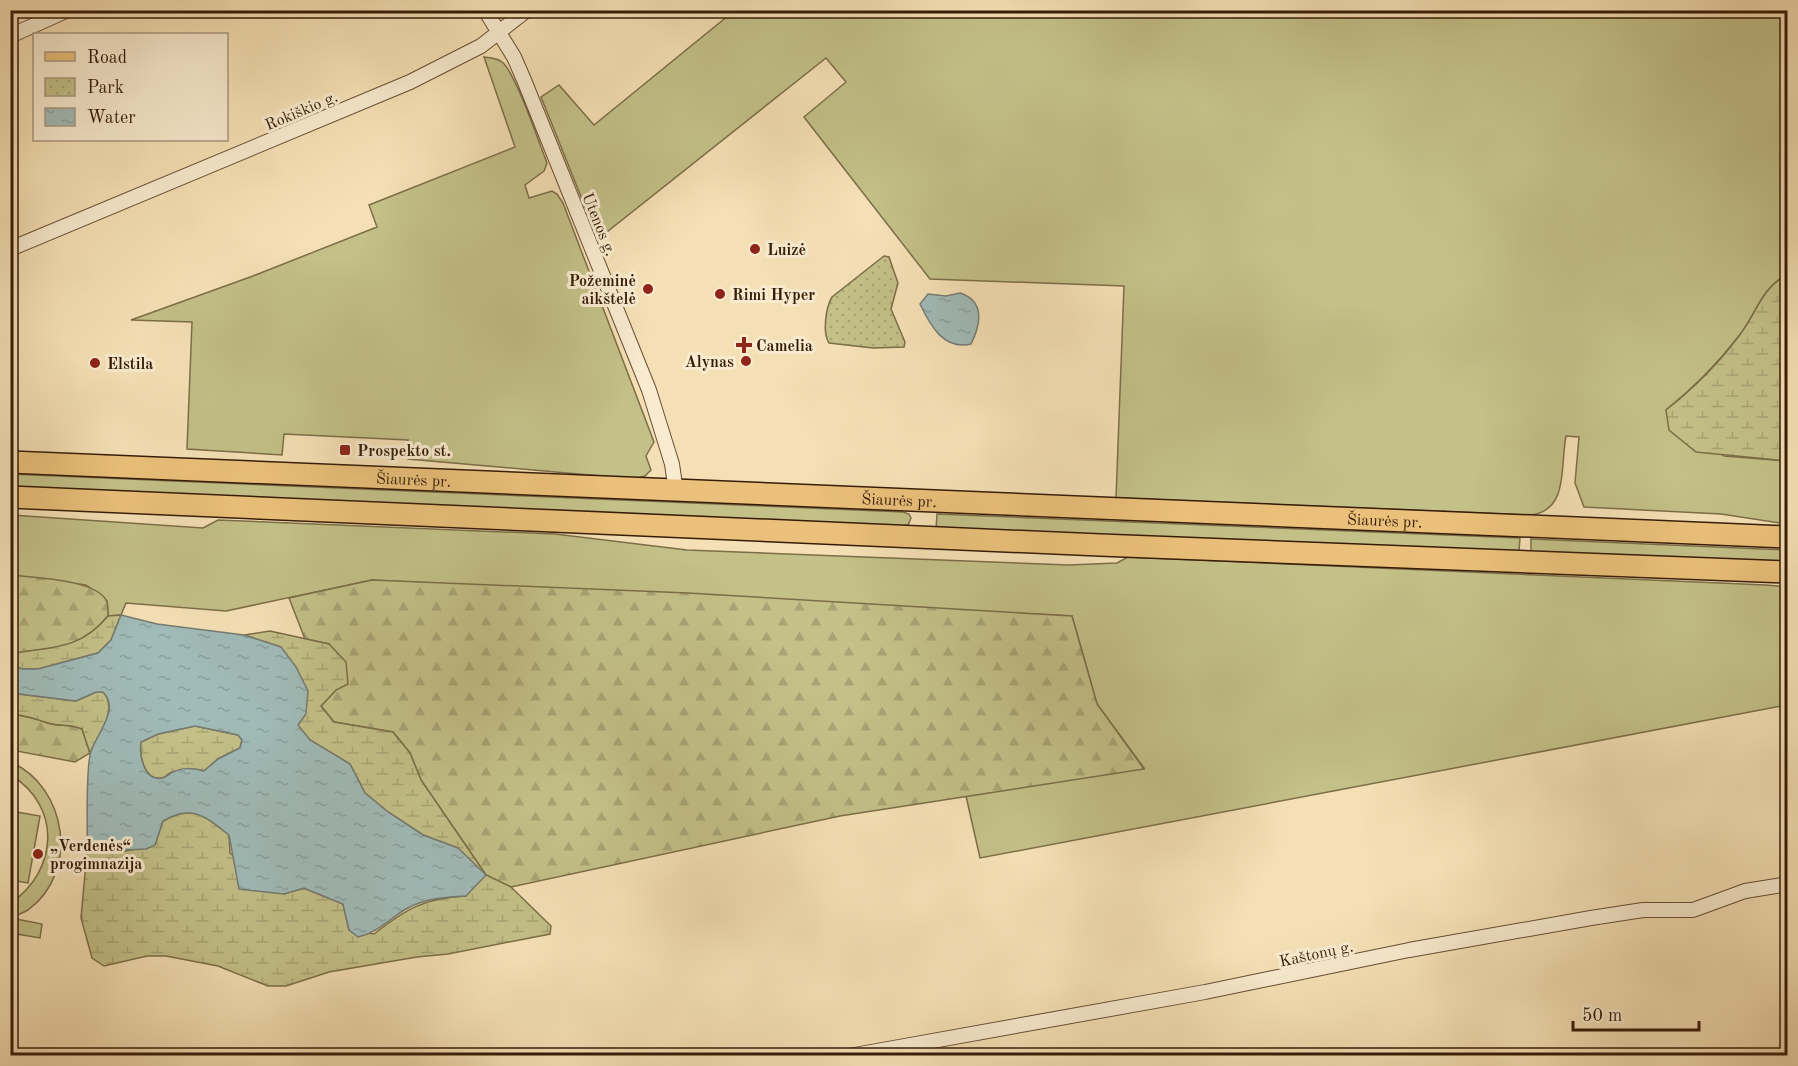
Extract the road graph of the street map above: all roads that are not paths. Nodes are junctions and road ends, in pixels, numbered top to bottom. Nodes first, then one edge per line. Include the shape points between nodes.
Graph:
1 (68, 10) edge
2 (485, 10) edge
3 (527, 10) edge
4 (500, 34) junction
5 (10, 36) edge
6 (10, 249) edge
7 (10, 462) edge
8 (676, 492) junction
9 (10, 497) edge
10 (910, 501) junction
11 (908, 537) junction
12 (1788, 537) edge
13 (1788, 572) edge
14 (1788, 884) edge
15 (849, 1056) edge

1 - 5 street
2 - 4 street, Utenos g.
3 - 4 street, Rokiškio g.
4 - 6 street, Rokiškio g. via 410,82
4 - 8 street, Utenos g. via 524,80 649,390 672,464
7 - 8 main road, Šiaurės pr.
8 - 10 main road, Šiaurės pr.
9 - 11 main road, Šiaurės pr.
10 - 11 main road via 922,520
10 - 12 main road, Šiaurės pr.
11 - 13 main road, Šiaurės pr.
14 - 15 street, Kaštonų g. via 1745,891 1693,910 1642,910 1591,918

